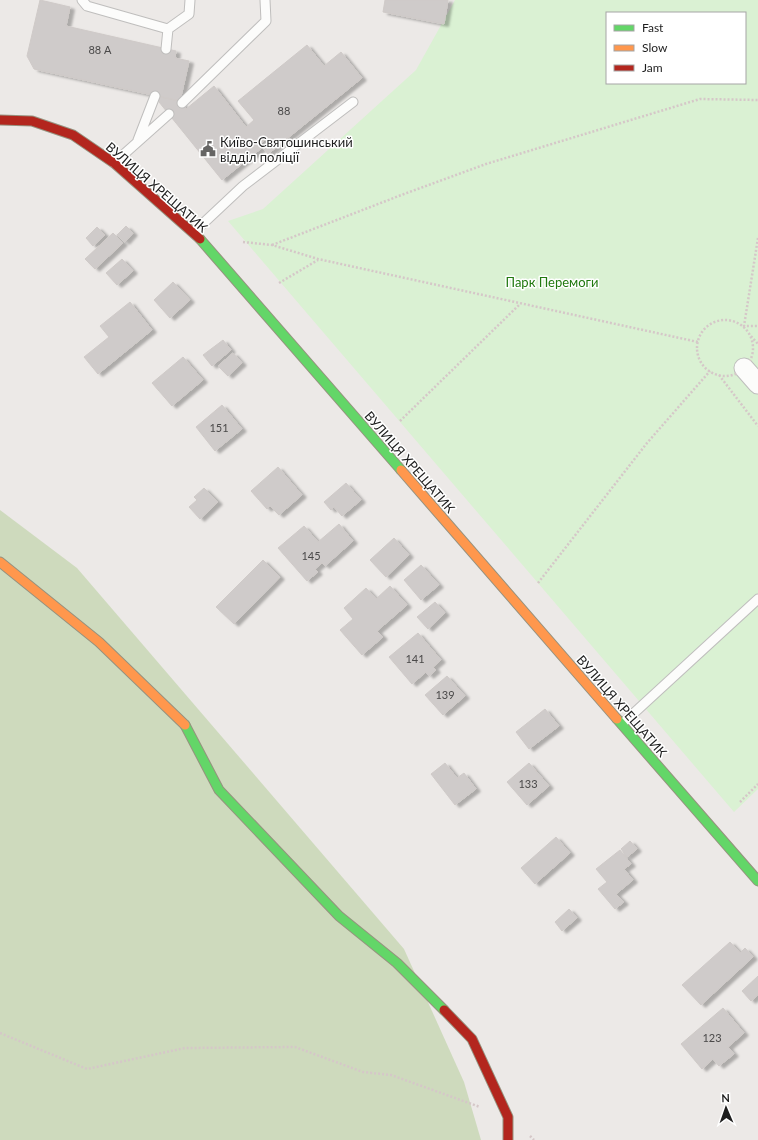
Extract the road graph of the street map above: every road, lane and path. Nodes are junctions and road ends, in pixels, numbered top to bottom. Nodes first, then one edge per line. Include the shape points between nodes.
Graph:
1 (82, 0) edge
2 (190, 0) edge
3 (265, 0) edge
4 (168, 29) junction
5 (166, 49) dead end
6 (156, 96) dead end
7 (758, 100) edge
8 (353, 102) dead end
9 (182, 104) dead end
10 (169, 114) dead end
11 (0, 120) edge
12 (137, 143) junction
13 (114, 164) junction
14 (194, 232) junction
15 (758, 238) edge
16 (243, 242) dead end
17 (272, 245) junction
18 (318, 259) junction
19 (279, 283) dead end
20 (519, 305) junction
21 (744, 326) junction
22 (758, 326) edge
23 (751, 336) junction
24 (698, 342) junction
25 (758, 344) edge
26 (744, 368) junction
27 (710, 371) junction
28 (719, 375) junction
29 (758, 384) edge
30 (400, 421) dead end
31 (758, 426) edge
32 (0, 562) edge
33 (538, 583) dead end
34 (758, 600) edge
35 (621, 725) junction
36 (758, 784) edge
37 (740, 802) dead end
38 (758, 881) edge
39 (0, 1033) edge
40 (508, 1117) junction
41 (508, 1140) edge

1 - 4 lane via 87,6
2 - 4 lane via 189,14
3 - 9 lane via 266,21
4 - 5 lane
6 - 12 lane
7 - 17 path via 700,99 486,164
8 - 14 lane via 243,186
10 - 12 lane
11 - 13 street, ВУЛИЦЯ ХРЕЩАТИК via 32,121 73,135
12 - 13 lane
13 - 14 street, ВУЛИЦЯ ХРЕЩАТИК
14 - 35 street, ВУЛИЦЯ ХРЕЩАТИК
15 - 21 path
16 - 17 path
17 - 18 path
18 - 19 path
18 - 20 path
20 - 24 path
20 - 30 path
21 - 22 path
21 - 23 path
21 - 24 path via 734,321 722,320 711,324 702,332
23 - 25 path
23 - 26 path via 751,358
24 - 27 path via 698,354 703,365
26 - 28 path via 737,373
26 - 29 street
27 - 28 path
27 - 33 path via 647,444
28 - 31 path
32 - 40 street via 99,642 184,722 219,790 338,916 397,963 472,1039
34 - 35 lane
35 - 38 street, ВУЛИЦЯ ХРЕЩАТИК
36 - 37 path
39 - 40 path via 87,1070 185,1048 295,1047 363,1072 391,1074
40 - 41 street

